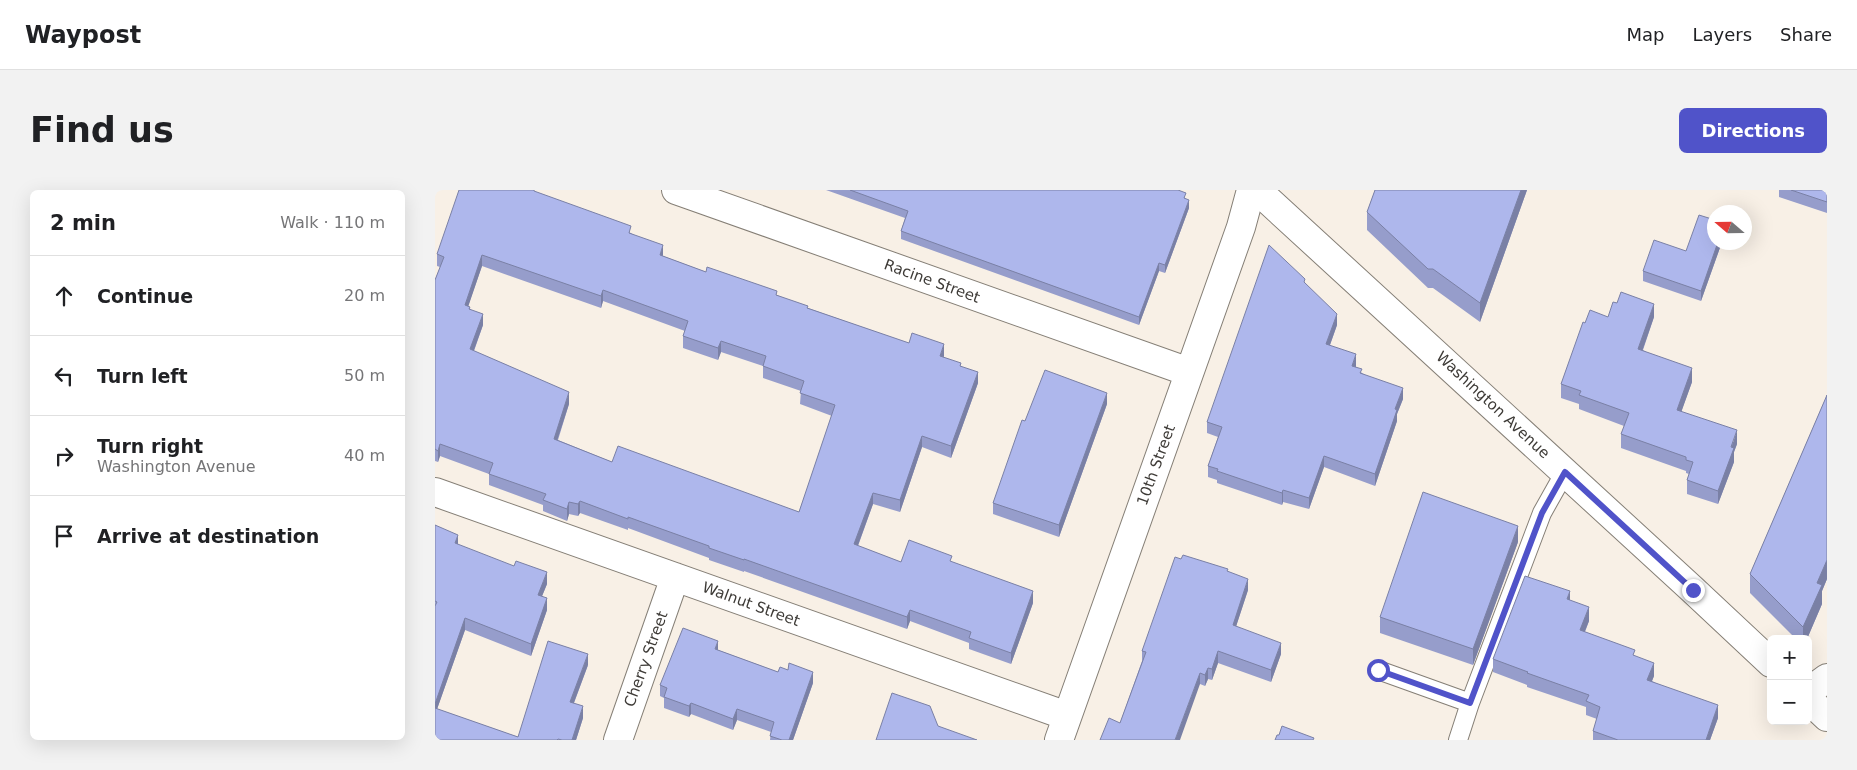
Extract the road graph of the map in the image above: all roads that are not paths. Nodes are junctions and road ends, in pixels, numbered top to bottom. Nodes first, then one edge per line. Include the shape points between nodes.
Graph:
1 (676, 190) edge
2 (1251, 190) edge
3 (1257, 190) edge
4 (1189, 372) junction
5 (1565, 472) junction
6 (435, 492) edge
7 (675, 577) junction
8 (1767, 659) edge
9 (1378, 670) dead end
10 (1827, 678) edge
11 (1812, 689) edge
12 (1470, 703) junction
13 (1812, 703) edge
14 (1827, 717) edge
15 (1063, 728) edge
16 (618, 740) edge
17 (1458, 740) edge

1 - 4 street, Racine Street
2 - 4 street, 10th Street
3 - 5 street, Washington Avenue
4 - 15 street, 10th Street
5 - 8 street, Washington Avenue
5 - 12 lane via 1542,513
6 - 7 street, Walnut Street
7 - 15 street, Walnut Street
7 - 16 street, Cherry Street
9 - 12 lane
10 - 11 street
12 - 17 lane
13 - 14 street

